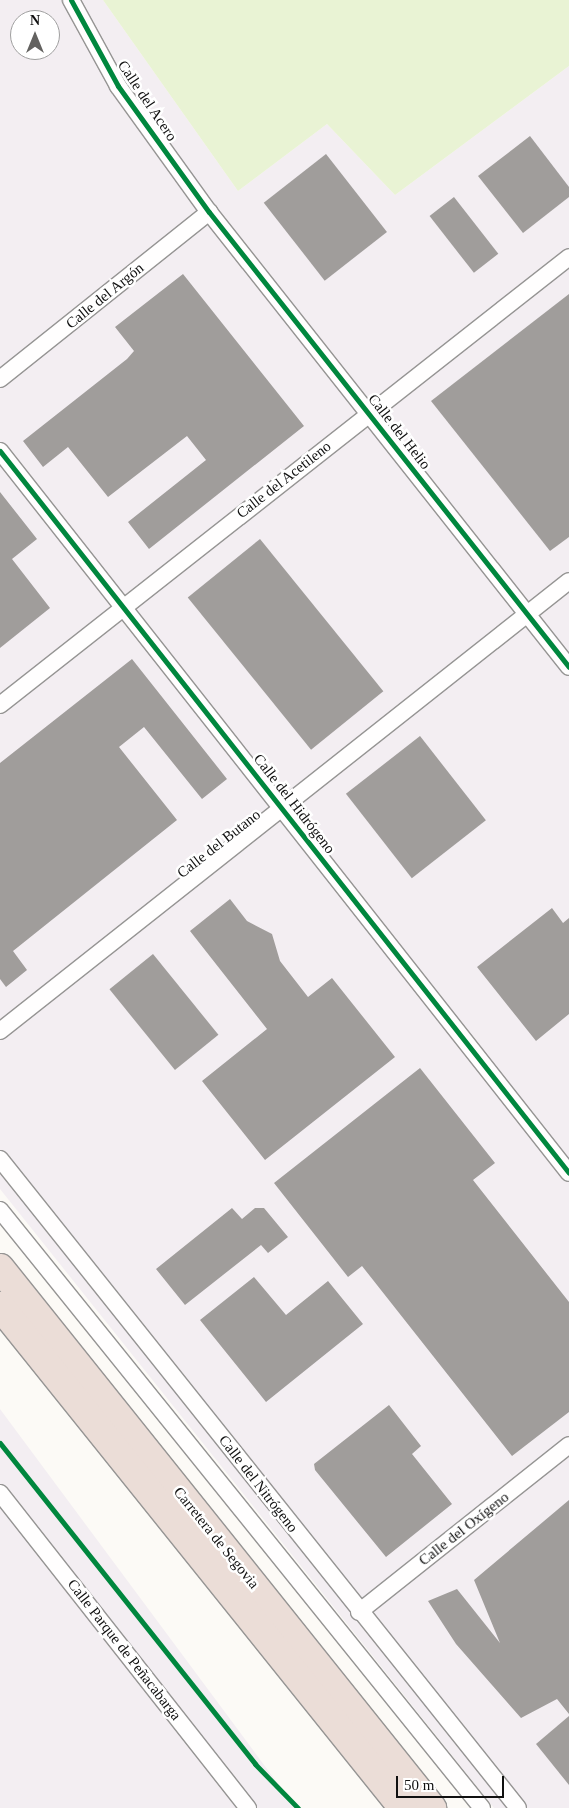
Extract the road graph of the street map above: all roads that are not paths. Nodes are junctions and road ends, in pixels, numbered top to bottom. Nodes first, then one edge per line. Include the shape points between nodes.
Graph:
1 (70, 0) edge
2 (209, 212) junction
3 (569, 257) edge
4 (0, 380) edge
5 (368, 413) junction
6 (0, 451) edge
7 (569, 581) edge
8 (122, 608) junction
9 (527, 614) junction
10 (569, 667) edge
11 (0, 705) edge
12 (283, 809) junction
13 (0, 1031) edge
14 (0, 1159) edge
15 (569, 1173) edge
16 (0, 1210) edge
17 (0, 1268) edge
18 (0, 1306) edge
19 (569, 1445) edge
20 (0, 1493) edge
21 (359, 1612) junction
22 (384, 1748) junction
23 (248, 1808) edge
24 (403, 1808) edge
25 (432, 1808) edge
26 (441, 1808) edge
27 (482, 1808) edge
28 (518, 1808) edge

1 - 2 street, Calle del Acero via 118,86
2 - 4 street, Calle del Argón
2 - 5 street, Calle del Helio
3 - 5 street, Calle del Acetileno
5 - 8 street, Calle del Acetileno
5 - 9 street, Calle del Helio
6 - 8 street, Calle del Hidrógeno
7 - 9 street, Calle del Butano
8 - 11 street, Calle del Acetileno
8 - 12 street, Calle del Hidrógeno
9 - 10 street, Calle del Helio
9 - 12 street, Calle del Butano
12 - 13 street, Calle del Butano
12 - 15 street, Calle del Hidrógeno
14 - 21 street, Calle del Nitrógeno
16 - 27 street
17 - 22 highway, Carretera de Segovia
18 - 24 highway, Carretera de Segovia
19 - 21 street, Calle del Oxígeno
20 - 23 street, Calle Parque de Peñacabarga
21 - 28 street, Calle del Nitrógeno
22 - 25 highway, Carretera de Segovia
22 - 26 highway

